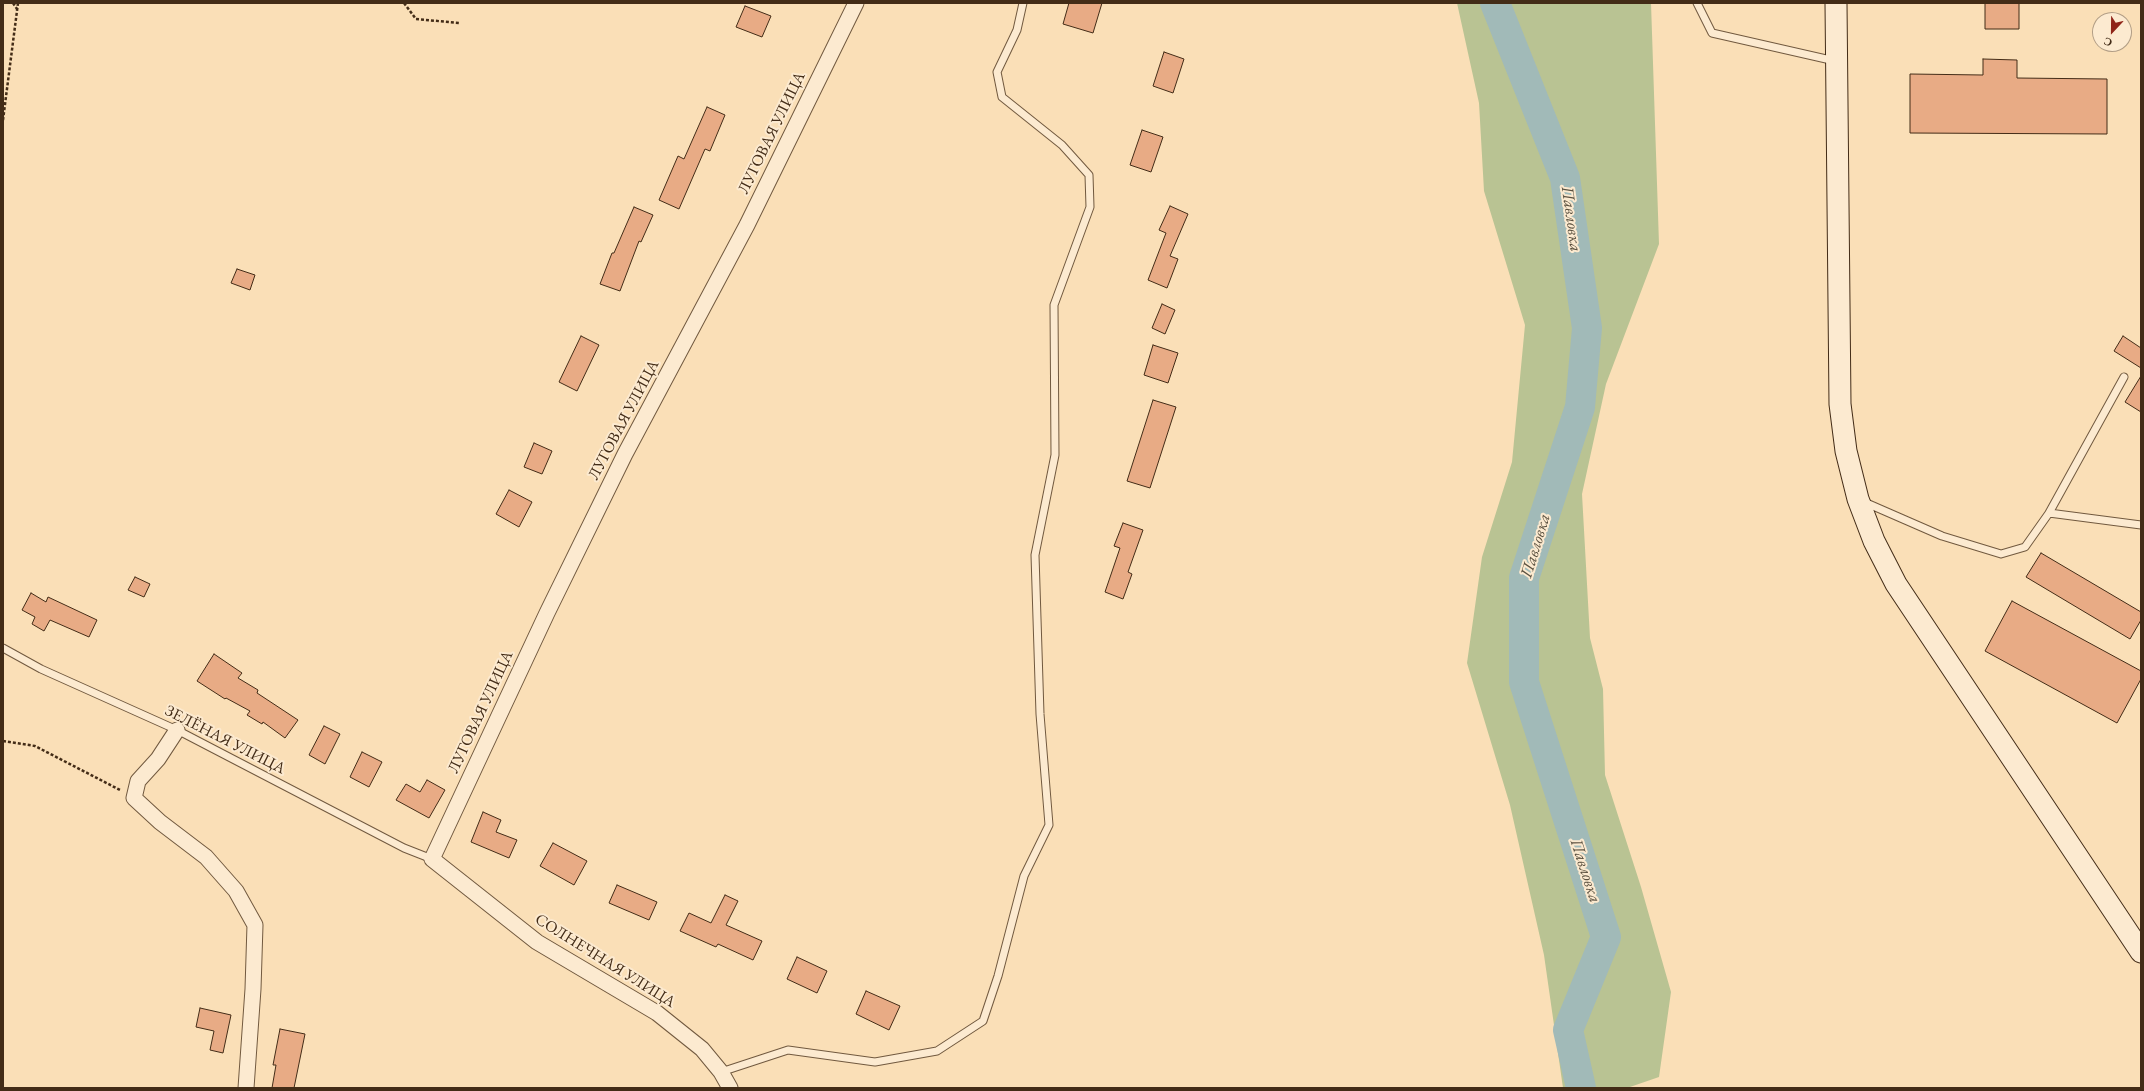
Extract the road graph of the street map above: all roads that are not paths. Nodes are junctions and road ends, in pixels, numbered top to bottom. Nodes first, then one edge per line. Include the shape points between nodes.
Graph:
1 (856, 3) edge
2 (1023, 3) edge
3 (1697, 3) edge
4 (1836, 3) edge
5 (1836, 61) junction
6 (2124, 377) dead end
7 (1858, 499) junction
8 (2049, 514) junction
9 (2141, 525) edge
10 (3, 648) edge
11 (177, 730) junction
12 (432, 859) junction
13 (2141, 952) edge
14 (721, 1072) junction
15 (246, 1088) edge
16 (730, 1088) edge

1 - 12 street, ЛУГОВАЯ УЛИЦА via 747,225 622,461 547,613
2 - 14 lane via 1017,30 997,72 1002,97 1062,145 1089,175 1090,207 1054,305 1055,455 1035,555 1040,714 1049,825 1024,876 998,976 983,1022 937,1051 875,1062 788,1050
3 - 5 lane via 1712,33
4 - 5 street
5 - 7 street via 1840,404 1846,451
6 - 8 lane
7 - 8 lane via 1942,536 2001,554 2025,548
7 - 13 street via 1874,541 1896,584
8 - 9 lane
10 - 11 lane, ЗЕЛЁНАЯ УЛИЦА via 41,669
11 - 12 lane, ЗЕЛЁНАЯ УЛИЦА via 404,848
11 - 15 street via 158,759 138,781 134,798 160,822 206,857 236,892 255,925
12 - 14 street, СОЛНЕЧНАЯ УЛИЦА via 537,942 657,1013 702,1049
14 - 16 street, СОЛНЕЧНАЯ УЛИЦА

